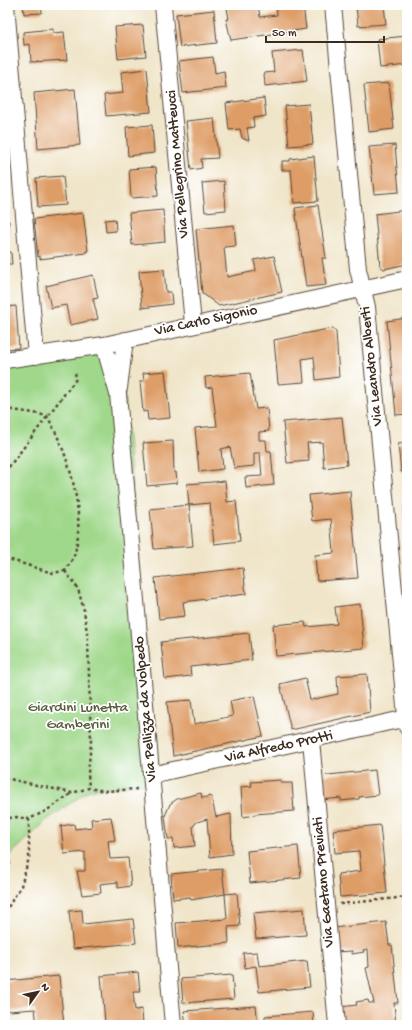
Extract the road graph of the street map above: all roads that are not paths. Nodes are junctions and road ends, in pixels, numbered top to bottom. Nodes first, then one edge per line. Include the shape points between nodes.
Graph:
1 (6, 5) edge
2 (163, 5) edge
3 (333, 5) edge
4 (407, 279) edge
5 (362, 288) junction
6 (193, 324) junction
7 (125, 340) junction
8 (104, 345) junction
9 (36, 356) junction
10 (5, 360) edge
11 (118, 394) junction
12 (407, 721) edge
13 (311, 740) junction
14 (152, 775) junction
15 (173, 1025) edge
16 (337, 1025) edge

1 - 9 street
2 - 6 street, Via Pellegrino Matteucci
3 - 5 street, Via Leandro Alberti via 358,269
4 - 5 street, Via Carlo Sigonio
5 - 6 street, Via Carlo Sigonio
5 - 12 street, Via Leandro Alberti via 367,307
6 - 7 street, Via Carlo Sigonio
7 - 8 street, Via Carlo Sigonio
7 - 11 street, Via Pellizza da Volpedo
8 - 9 street, Via Carlo Sigonio
8 - 11 street, Via Pellizza da Volpedo
9 - 10 street, Via Carlo Sigonio
11 - 14 street, Via Pellizza da Volpedo
12 - 13 street, Via Alfredo Protti
13 - 14 street, Via Alfredo Protti
13 - 16 street, Via Gaetano Previati
14 - 15 street, Via Pellizza da Volpedo

